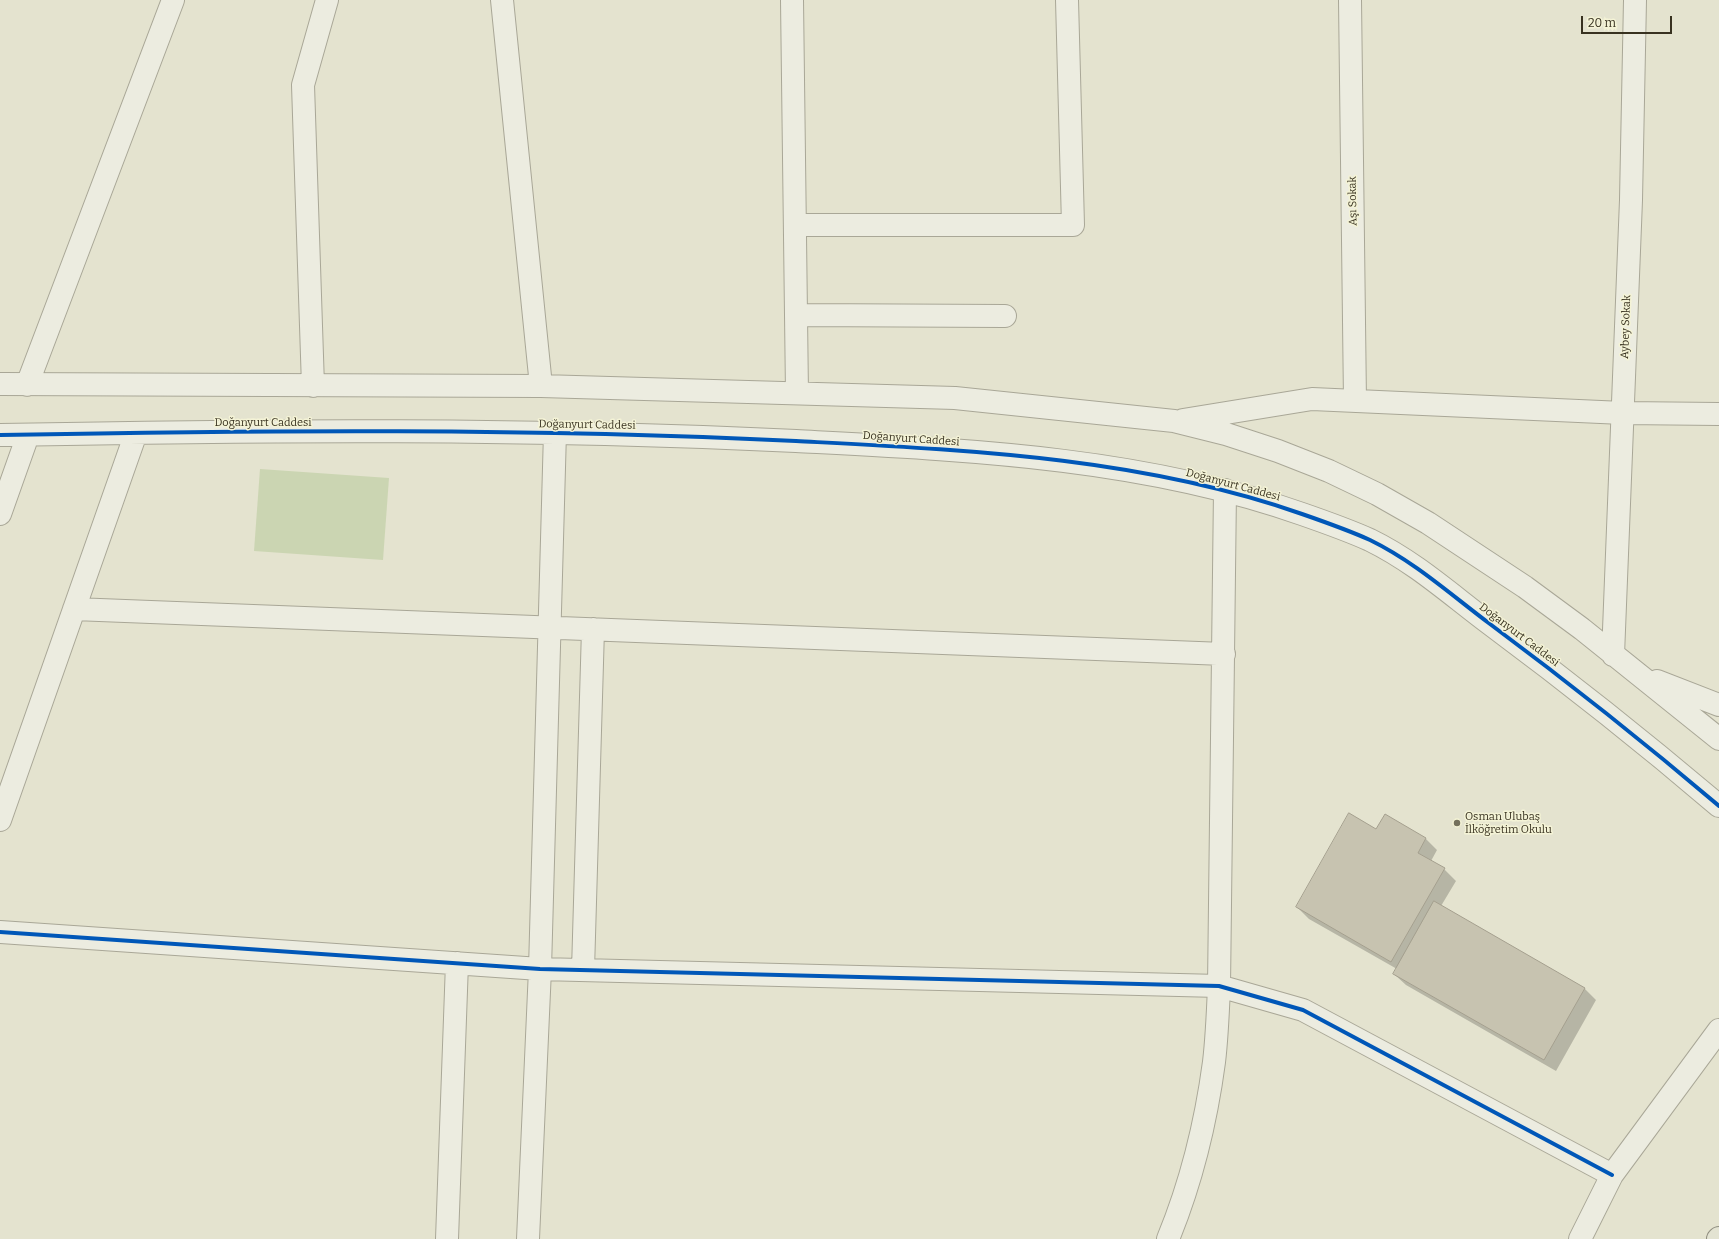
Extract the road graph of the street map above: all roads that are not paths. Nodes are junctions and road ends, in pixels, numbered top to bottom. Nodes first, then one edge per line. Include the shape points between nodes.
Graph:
1 (173, 0) edge
2 (327, 0) edge
3 (502, 0) edge
4 (792, 0) edge
5 (1067, 0) edge
6 (1350, 0) edge
7 (1635, 0) edge
8 (795, 225) junction
9 (796, 315) junction
10 (1004, 316) dead end
11 (0, 384) edge
12 (27, 385) junction
13 (313, 386) junction
14 (541, 386) junction
15 (797, 393) junction
16 (1355, 401) junction
17 (1623, 413) junction
18 (1719, 414) edge
19 (1174, 421) junction
20 (555, 432) junction
21 (136, 433) junction
22 (0, 435) edge
23 (28, 435) junction
24 (1225, 490) junction
25 (0, 514) edge
26 (74, 609) junction
27 (550, 627) junction
28 (593, 629) junction
29 (1224, 654) junction
30 (1613, 654) junction
31 (1637, 674) junction
32 (1719, 705) edge
33 (1719, 739) edge
34 (1719, 806) edge
35 (0, 820) edge
36 (0, 932) edge
37 (457, 963) junction
38 (540, 969) junction
39 (583, 970) junction
40 (1220, 986) junction
41 (1719, 1030) edge
42 (1612, 1175) junction
43 (447, 1239) edge
44 (528, 1239) edge
45 (1168, 1239) edge
46 (1580, 1239) edge

1 - 12 street
2 - 13 street via 303,85
3 - 14 street
4 - 8 street
5 - 8 street via 1073,225
6 - 16 street, Aşı Sokak
7 - 17 street, Aybey Sokak
8 - 9 street
9 - 10 street
9 - 15 street
11 - 12 street
12 - 13 street
13 - 14 street
14 - 15 street
15 - 19 street via 956,398
16 - 17 street
16 - 19 street via 1312,399
17 - 18 street
17 - 30 street, Aybey Sokak
19 - 30 street via 1278,451 1377,494 1489,562
20 - 21 street, Doğanyurt Caddesi
20 - 24 street, Doğanyurt Caddesi via 857,444 1021,456 1090,463 1158,474
20 - 27 street
21 - 23 street, Doğanyurt Caddesi
21 - 26 street
22 - 23 street, Doğanyurt Caddesi
23 - 25 street
24 - 29 street
24 - 34 street, Doğanyurt Caddesi via 1275,504 1349,531 1405,559 1565,680
26 - 27 street
26 - 35 street
27 - 28 street
27 - 38 street
28 - 29 street
28 - 39 street
29 - 40 street
30 - 31 street
31 - 32 street
31 - 33 street
36 - 37 street
37 - 38 street
37 - 43 street
38 - 39 street
38 - 44 street
39 - 40 street
40 - 42 street via 1303,1010
40 - 45 street via 1214,1062 1204,1119 1190,1175
41 - 42 street
42 - 46 street

